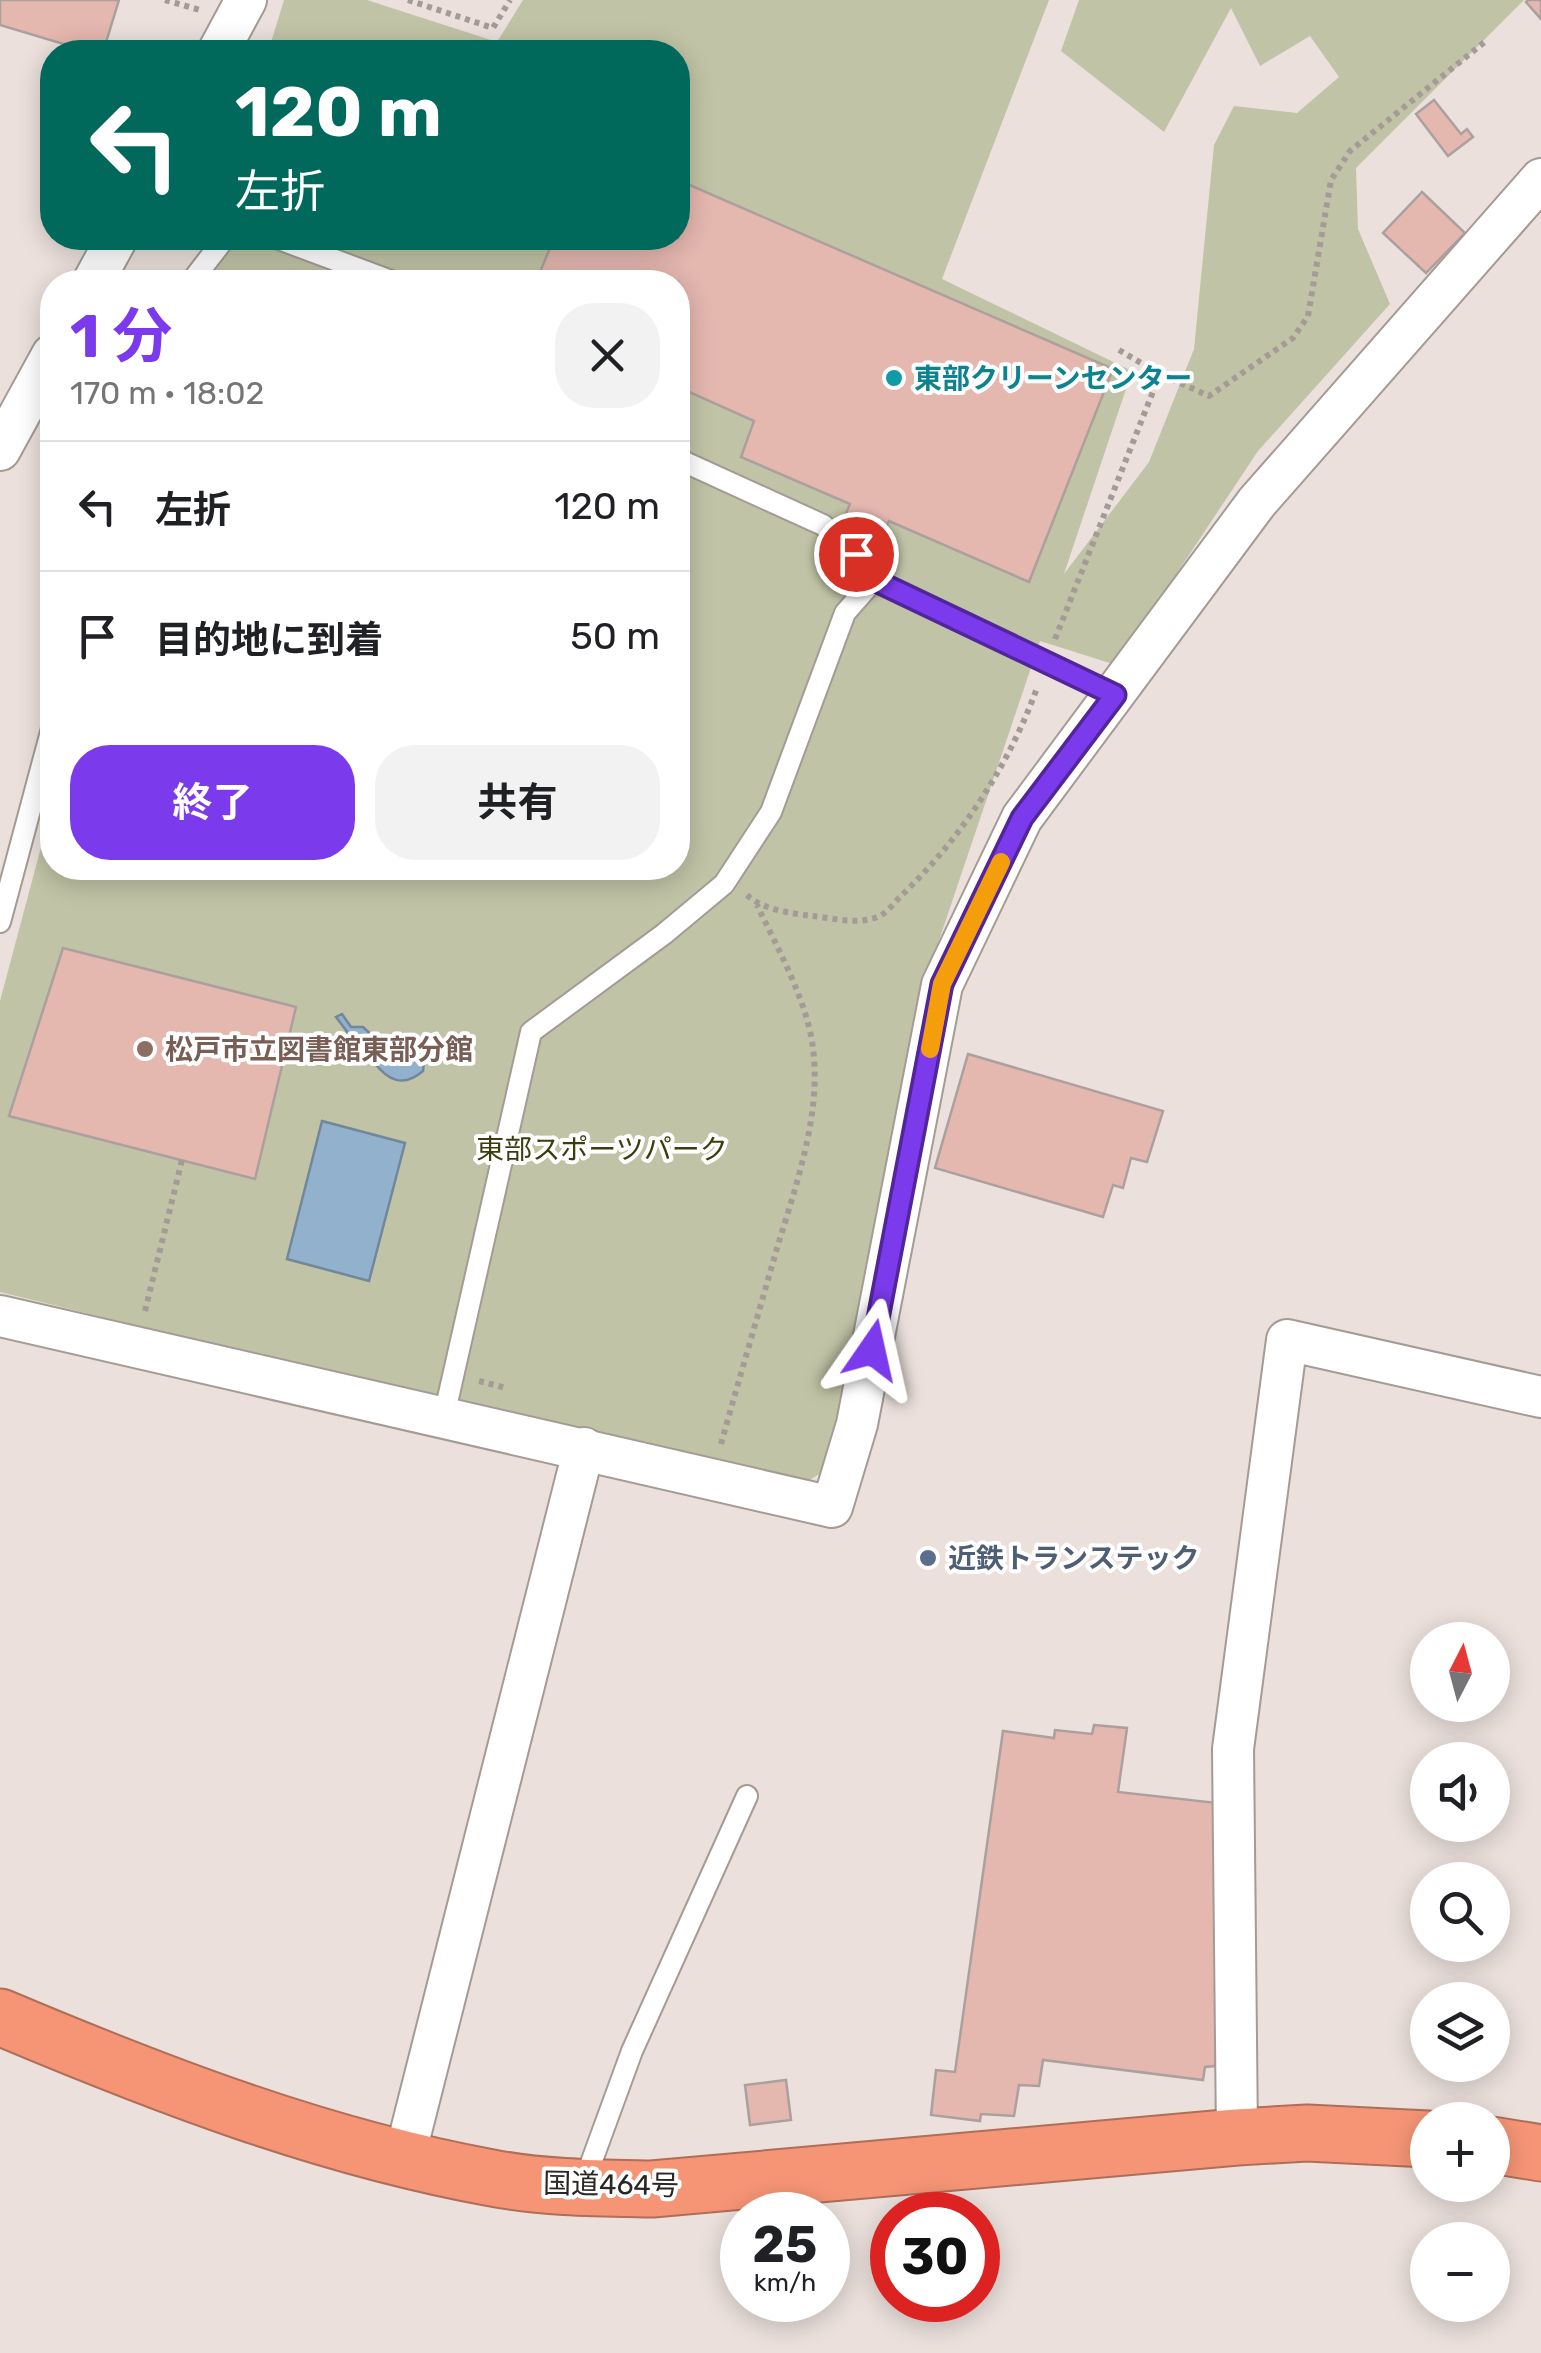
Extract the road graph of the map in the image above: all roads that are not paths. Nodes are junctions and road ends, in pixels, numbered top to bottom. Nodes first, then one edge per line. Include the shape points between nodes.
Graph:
1 (246, 0) edge
2 (224, 40) edge
3 (1541, 179) edge
4 (216, 250) edge
5 (308, 250) edge
6 (200, 270) edge
7 (362, 270) edge
8 (40, 377) edge
9 (0, 450) edge
10 (690, 465) edge
11 (874, 580) junction
12 (1115, 695) junction
13 (40, 773) edge
14 (0, 922) edge
15 (0, 1316) edge
16 (1541, 1397) edge
17 (444, 1416) junction
18 (584, 1448) junction
19 (747, 1796) dead end
20 (0, 2016) edge
21 (1237, 2137) junction
22 (1410, 2137) edge
23 (1510, 2148) edge
24 (1541, 2153) edge
25 (404, 2159) junction
26 (582, 2188) junction

1 - 2 street
3 - 12 street via 1256,502
4 - 6 lane
5 - 7 lane
8 - 9 street
10 - 11 lane via 823,525
11 - 12 lane
11 - 17 lane via 845,612 771,812 728,878 531,1032
12 - 18 street via 1022,818 942,984 858,1424 832,1506
13 - 14 lane
15 - 17 street
16 - 21 street via 1286,1340 1232,1749
17 - 18 street
18 - 25 street
19 - 26 lane via 632,2052
20 - 25 highway, 国道464号 via 243,2110
21 - 22 highway, 国道464号
21 - 26 highway, 国道464号 via 652,2189
23 - 24 highway
25 - 26 highway, 国道464号 via 495,2179

